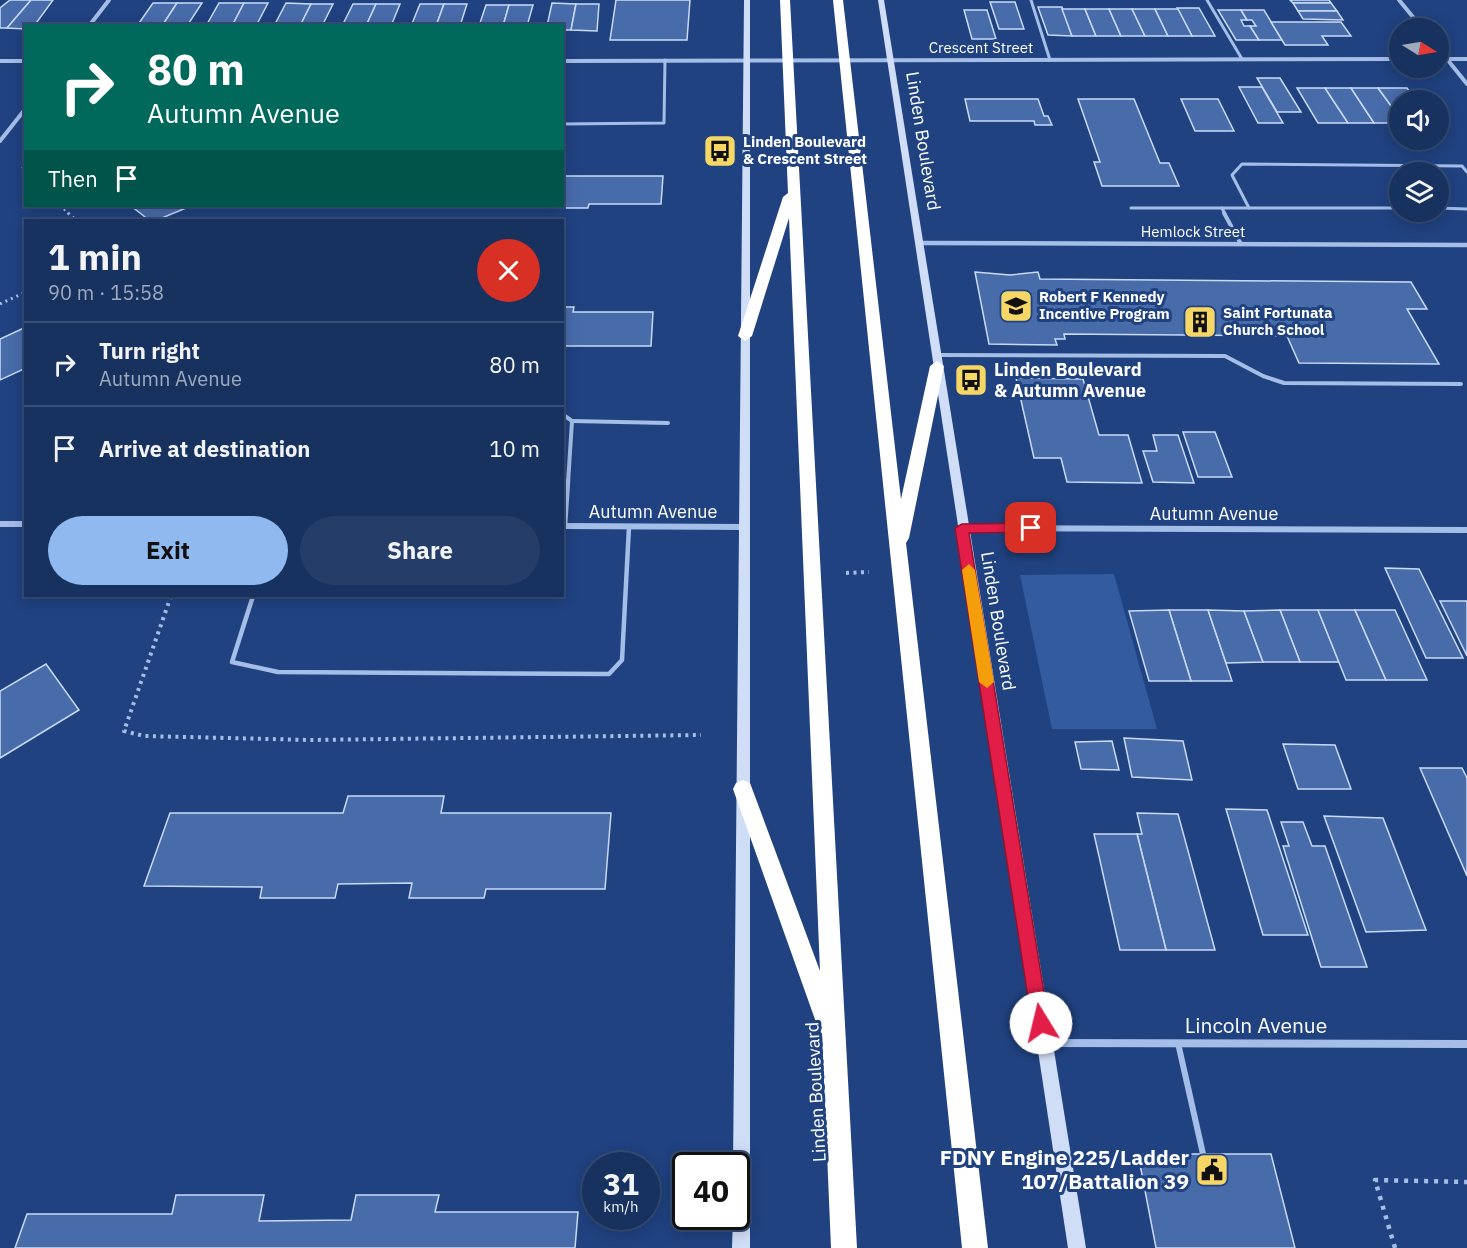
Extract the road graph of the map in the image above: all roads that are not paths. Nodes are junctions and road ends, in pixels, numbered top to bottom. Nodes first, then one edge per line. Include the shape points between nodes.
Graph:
1 (109, 0) edge
2 (747, 0) edge
3 (785, 0) edge
4 (838, 0) edge
5 (880, 0) edge
6 (1031, 0) edge
7 (1207, 0) edge
8 (1399, 0) edge
9 (1414, 18) edge
10 (91, 24) edge
11 (1242, 59) junction
12 (1389, 59) edge
13 (1449, 59) edge
14 (1467, 59) edge
15 (564, 60) edge
16 (665, 60) junction
17 (747, 60) junction
18 (788, 60) junction
19 (843, 60) junction
20 (890, 60) junction
21 (1050, 60) junction
22 (0, 61) edge
23 (24, 61) edge
24 (1449, 62) edge
25 (1467, 84) edge
26 (24, 111) edge
27 (564, 124) edge
28 (0, 141) edge
29 (1467, 172) edge
30 (793, 184) junction
31 (1131, 208) dead end
32 (1222, 208) junction
33 (1249, 208) junction
34 (1389, 208) edge
35 (1449, 208) edge
36 (1467, 208) edge
37 (918, 243) junction
38 (1241, 244) junction
39 (1467, 245) edge
40 (745, 336) junction
41 (936, 360) junction
42 (1461, 384) dead end
43 (564, 415) edge
44 (572, 421) junction
45 (668, 423) dead end
46 (0, 524) edge
47 (24, 525) edge
48 (564, 526) edge
49 (629, 527) junction
50 (743, 527) junction
51 (962, 528) junction
52 (1467, 530) edge
53 (898, 554) junction
54 (253, 597) edge
55 (743, 789) junction
56 (1044, 1043) junction
57 (1178, 1043) junction
58 (834, 1044) junction
59 (1467, 1044) edge
60 (1203, 1154) dead end
61 (741, 1248) edge
62 (844, 1248) edge
63 (975, 1248) edge
64 (1077, 1248) edge

1 - 10 street
2 - 17 street
3 - 18 highway, Linden Boulevard
4 - 19 highway
5 - 20 street, Linden Boulevard
6 - 21 lane
7 - 11 lane
8 - 9 street
11 - 12 street, Crescent Street
11 - 21 street, Crescent Street
13 - 14 street
15 - 16 street, Crescent Street
16 - 17 street, Crescent Street
16 - 27 lane via 664,123
17 - 18 street, Crescent Street
17 - 40 street
18 - 19 street, Crescent Street
18 - 30 highway, Linden Boulevard
19 - 20 street, Crescent Street
19 - 53 highway
20 - 21 street, Crescent Street
20 - 37 street, Linden Boulevard
22 - 23 street
24 - 25 street
26 - 28 street
29 - 33 lane via 1462,166 1242,164 1232,175
30 - 40 highway
30 - 58 highway, Linden Boulevard
31 - 32 lane
32 - 33 lane
32 - 38 lane
33 - 34 lane
35 - 36 lane
37 - 38 street, Hemlock Street
37 - 41 street, Linden Boulevard
38 - 39 street, Hemlock Street
40 - 50 street
41 - 42 lane via 1225,356 1284,383
41 - 51 street, Linden Boulevard
41 - 53 highway
43 - 44 lane
44 - 45 lane
44 - 48 lane
46 - 47 street
48 - 49 street, Autumn Avenue
49 - 50 street, Autumn Avenue
49 - 54 lane via 622,660 609,674 278,672 232,662
50 - 55 street
51 - 52 street, Autumn Avenue
51 - 56 street, Linden Boulevard
53 - 63 highway
55 - 58 highway
55 - 61 street
56 - 57 street, Lincoln Avenue
56 - 64 street, Linden Boulevard
57 - 59 street, Lincoln Avenue
57 - 60 lane
58 - 62 highway, Linden Boulevard

